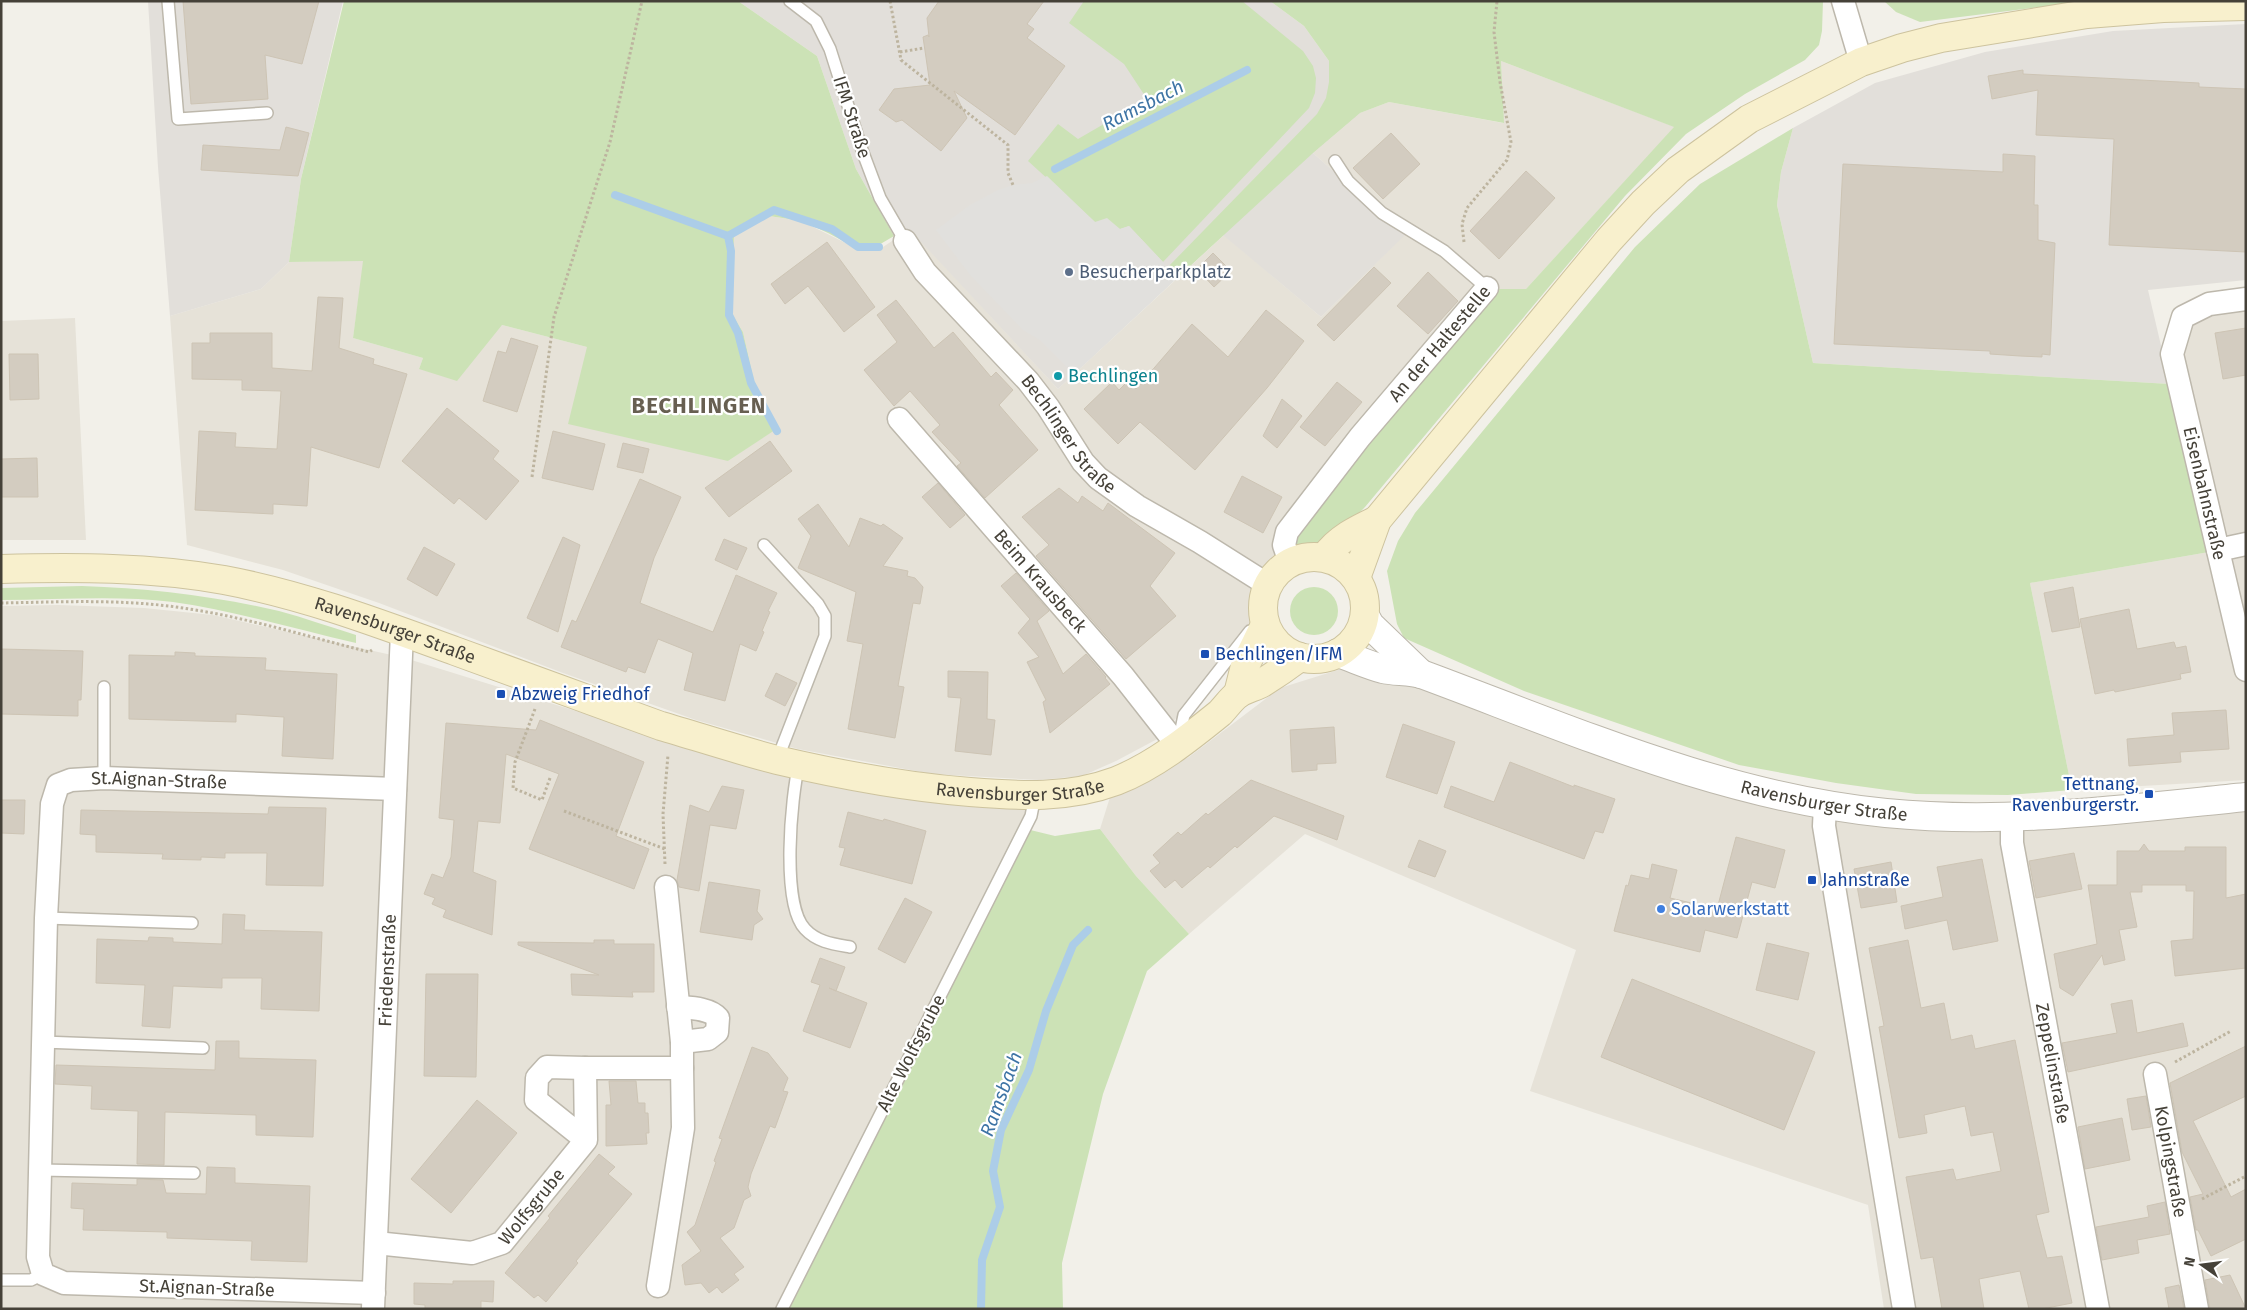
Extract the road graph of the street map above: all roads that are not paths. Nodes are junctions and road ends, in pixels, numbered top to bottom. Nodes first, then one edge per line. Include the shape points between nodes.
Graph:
1 (168, 1) edge
2 (790, 1) edge
3 (1843, 1) edge
4 (2246, 6) edge
5 (1861, 62) junction
6 (266, 113) dead end
7 (1335, 161) dead end
8 (905, 241) joint
9 (1487, 288) joint
10 (2246, 299) edge
11 (899, 419) dead end
12 (1377, 520) junction
13 (2246, 544) edge
14 (764, 545) dead end
15 (2218, 550) junction
16 (1325, 557) junction
17 (1290, 562) junction
18 (1, 569) edge
19 (1356, 578) junction
20 (1268, 585) junction
21 (1365, 616) junction
22 (1264, 619) junction
23 (402, 632) junction
24 (1338, 653) junction
25 (1300, 657) junction
26 (2246, 670) edge
27 (1421, 674) junction
28 (104, 687) dead end
29 (1238, 694) junction
30 (1178, 746) junction
31 (788, 762) junction
32 (104, 778) junction
33 (394, 789) junction
34 (1035, 796) junction
35 (2246, 797) edge
36 (1825, 805) junction
37 (2012, 817) junction
38 (666, 887) road end
39 (46, 918) junction
40 (192, 923) dead end
41 (850, 947) dead end
42 (678, 1007) junction
43 (43, 1042) junction
44 (682, 1042) junction
45 (203, 1048) dead end
46 (585, 1068) junction
47 (682, 1068) junction
48 (2155, 1074) road end
49 (586, 1140) junction
50 (40, 1170) junction
51 (194, 1173) dead end
52 (376, 1243) junction
53 (43, 1274) junction
54 (1, 1280) edge
55 (658, 1286) dead end
56 (373, 1301) edge
57 (782, 1309) edge
58 (1904, 1309) edge
59 (2098, 1309) edge
60 (2197, 1309) edge

1 - 6 lane via 178,119
2 - 8 lane, IFM Straße via 816,21 830,49 880,198
3 - 5 street
4 - 5 main road via 2087,14 1941,38
5 - 12 main road via 1749,119 1678,170 1643,203
7 - 9 lane, An der Haltestelle via 1348,181 1382,213 1444,251
8 - 20 street, Bechlinger Straße via 925,272 1028,381 1083,462 1098,478 1137,506
9 - 17 street, An der Haltestelle via 1360,437 1286,532 1284,544
10 - 15 street, Eisenbahnstraße via 2209,304 2183,317 2172,354
11 - 30 street, Beim Krausbeck via 1123,676
12 - 16 main road via 1351,533
12 - 19 main road
13 - 15 street
14 - 31 lane via 818,604 825,616 825,636
15 - 26 street, Eisenbahnstraße
16 - 17 main road via 1307,557
16 - 19 main road via 1341,564
17 - 20 main road, Ravensburger Straße
18 - 23 main road, Ravensburger Straße via 114,569 221,580 338,608
19 - 21 main road via 1364,596
20 - 22 main road, Ravensburger Straße via 1263,602
21 - 24 main road via 1356,639
21 - 27 street, Ravensburger Straße via 1370,625
22 - 25 main road via 1270,635 1280,647
22 - 29 main road, Ravensburger Straße via 1245,666
22 - 30 lane via 1184,715
23 - 31 main road, Ravensburger Straße via 661,726
23 - 33 street, Friedenstraße
24 - 25 main road via 1313,660
24 - 27 street, Ravensburger Straße via 1383,669
25 - 29 main road, Ravensburger Straße via 1263,682
27 - 36 street, Ravensburger Straße via 1719,782
28 - 32 lane
29 - 30 main road, Ravensburger Straße
30 - 34 main road, Ravensburger Straße via 1116,781 1063,794
31 - 34 main road, Ravensburger Straße via 930,789
31 - 41 lane via 795,780 790,884 795,909 803,928 818,940
32 - 33 street, St.Aignan-Straße
32 - 39 street, St.Aignan-Straße via 71,780 58,785 52,804
33 - 52 street, Friedenstraße
34 - 57 lane, Alte Wolfsgrube via 1031,816
35 - 37 street, Ravensburger Straße
36 - 37 street, Ravensburger Straße via 1955,818
36 - 58 street via 1824,826
37 - 59 street, Zeppelinstraße via 2012,843
38 - 42 street
39 - 40 lane
39 - 43 street, St.Aignan-Straße
42 - 44 street
42 - 44 street via 704,1010 718,1018 717,1032 708,1039
43 - 45 lane
43 - 50 street, St.Aignan-Straße
44 - 47 street
46 - 47 street
46 - 49 street
46 - 49 street via 547,1067 537,1078 536,1100
47 - 55 street via 683,1128
48 - 60 street, Kolpingstraße
49 - 52 street, Wolfsgrube via 502,1243 472,1253
50 - 51 lane
50 - 53 street, St.Aignan-Straße via 38,1257
52 - 56 street, Friedenstraße
53 - 54 lane via 31,1280
53 - 56 street, St.Aignan-Straße via 64,1283

